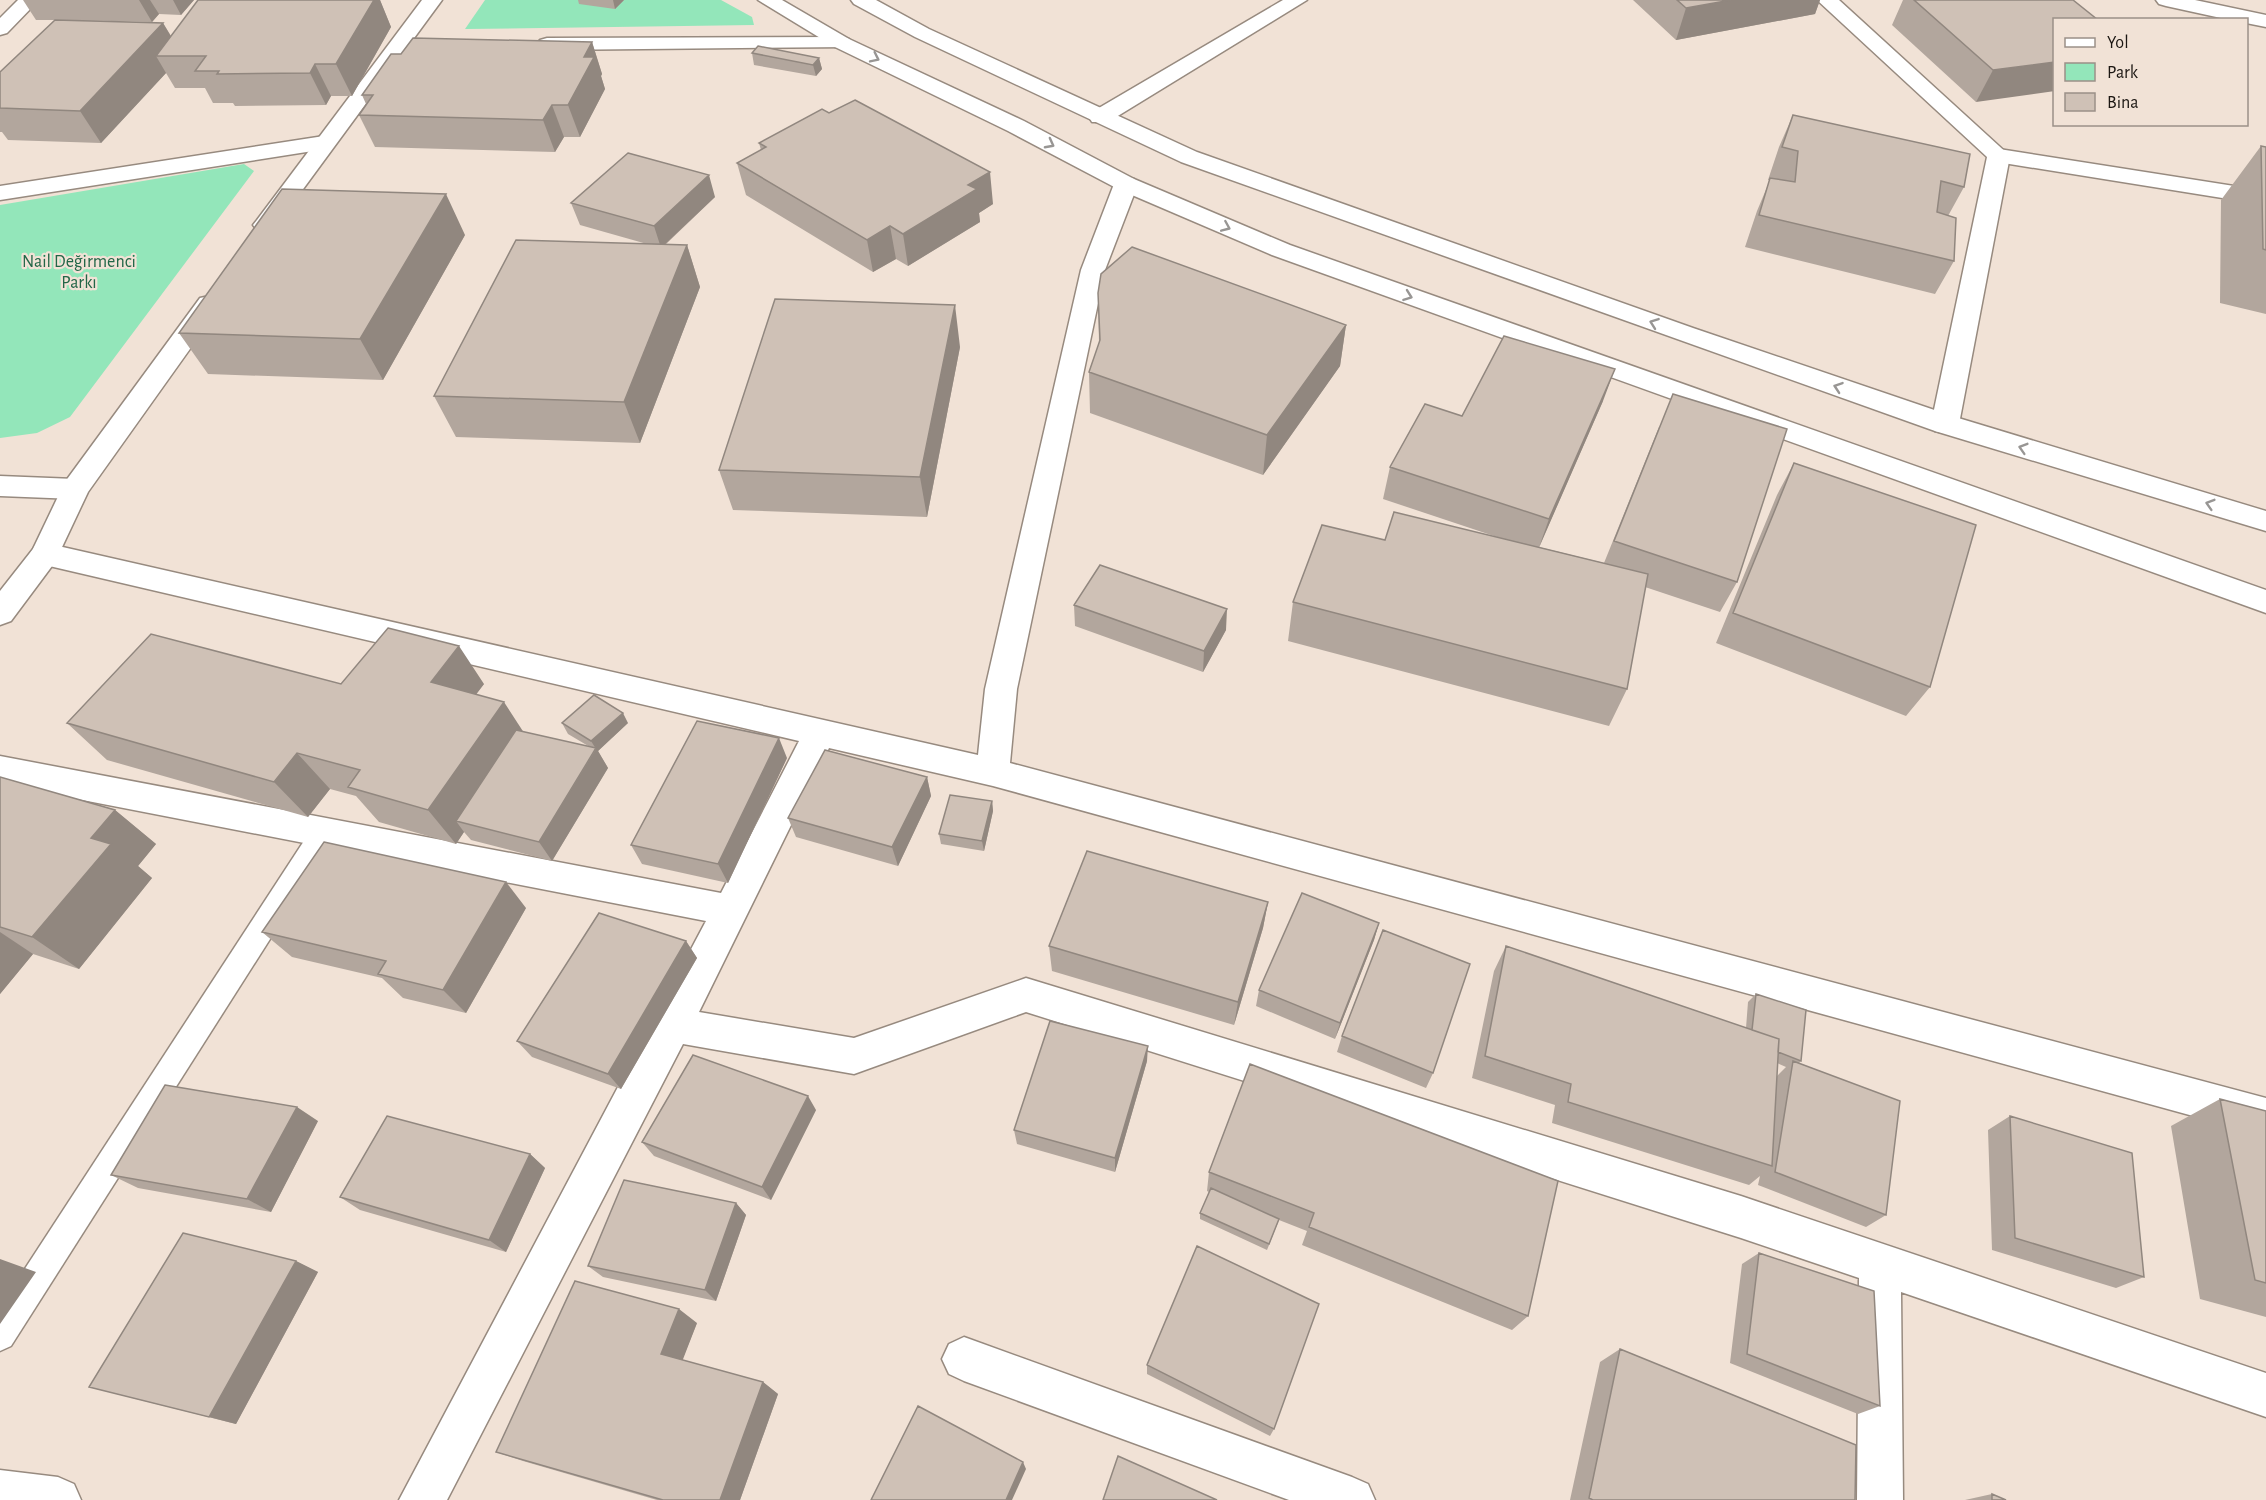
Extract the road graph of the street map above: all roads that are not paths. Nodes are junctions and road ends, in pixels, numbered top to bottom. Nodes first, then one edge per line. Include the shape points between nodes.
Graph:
1 (30, 0) edge
2 (432, 0) edge
3 (768, 0) edge
4 (861, 0) edge
5 (1297, 0) edge
6 (1827, 0) edge
7 (2166, 0) edge
8 (2266, 21) edge
9 (0, 29) edge
10 (842, 43) junction
11 (527, 44) edge
12 (1100, 117) junction
13 (324, 143) junction
14 (1999, 156) junction
15 (1126, 184) junction
16 (0, 193) edge
17 (2266, 198) edge
18 (255, 239) edge
19 (220, 287) edge
20 (1945, 424) junction
21 (0, 486) edge
22 (75, 489) junction
23 (2266, 521) edge
24 (45, 554) junction
25 (2266, 602) edge
26 (0, 613) edge
27 (820, 732) junction
28 (0, 770) edge
29 (993, 772) junction
30 (324, 832) junction
31 (729, 910) junction
32 (673, 1025) junction
33 (2266, 1117) edge
34 (1880, 1265) junction
35 (0, 1335) edge
36 (964, 1359) dead end
37 (2266, 1395) edge
38 (0, 1492) edge
39 (58, 1500) edge
40 (423, 1500) edge
41 (1352, 1500) edge
42 (1880, 1500) edge

1 - 9 street
2 - 13 street via 408,45
3 - 10 street
4 - 12 street
5 - 12 street
6 - 14 street
7 - 8 street
10 - 11 street
10 -> 15 street via 1016,126
20 -> 12 street via 1189,157
13 - 16 street
13 - 18 street
14 - 17 street
14 - 20 street
15 -> 25 street via 1281,250
15 - 29 street via 1093,270 1001,689
19 - 22 street
23 -> 20 street
21 - 22 street
22 - 24 street
24 - 26 street
24 - 27 street
27 - 29 street
27 - 31 street
28 - 30 street
29 - 33 street
30 - 31 street
30 - 35 lane
31 - 32 street
32 - 34 street via 854,1056 1026,995 1741,1217
32 - 40 street
34 - 37 street
34 - 42 street
36 - 41 street
38 - 39 street

